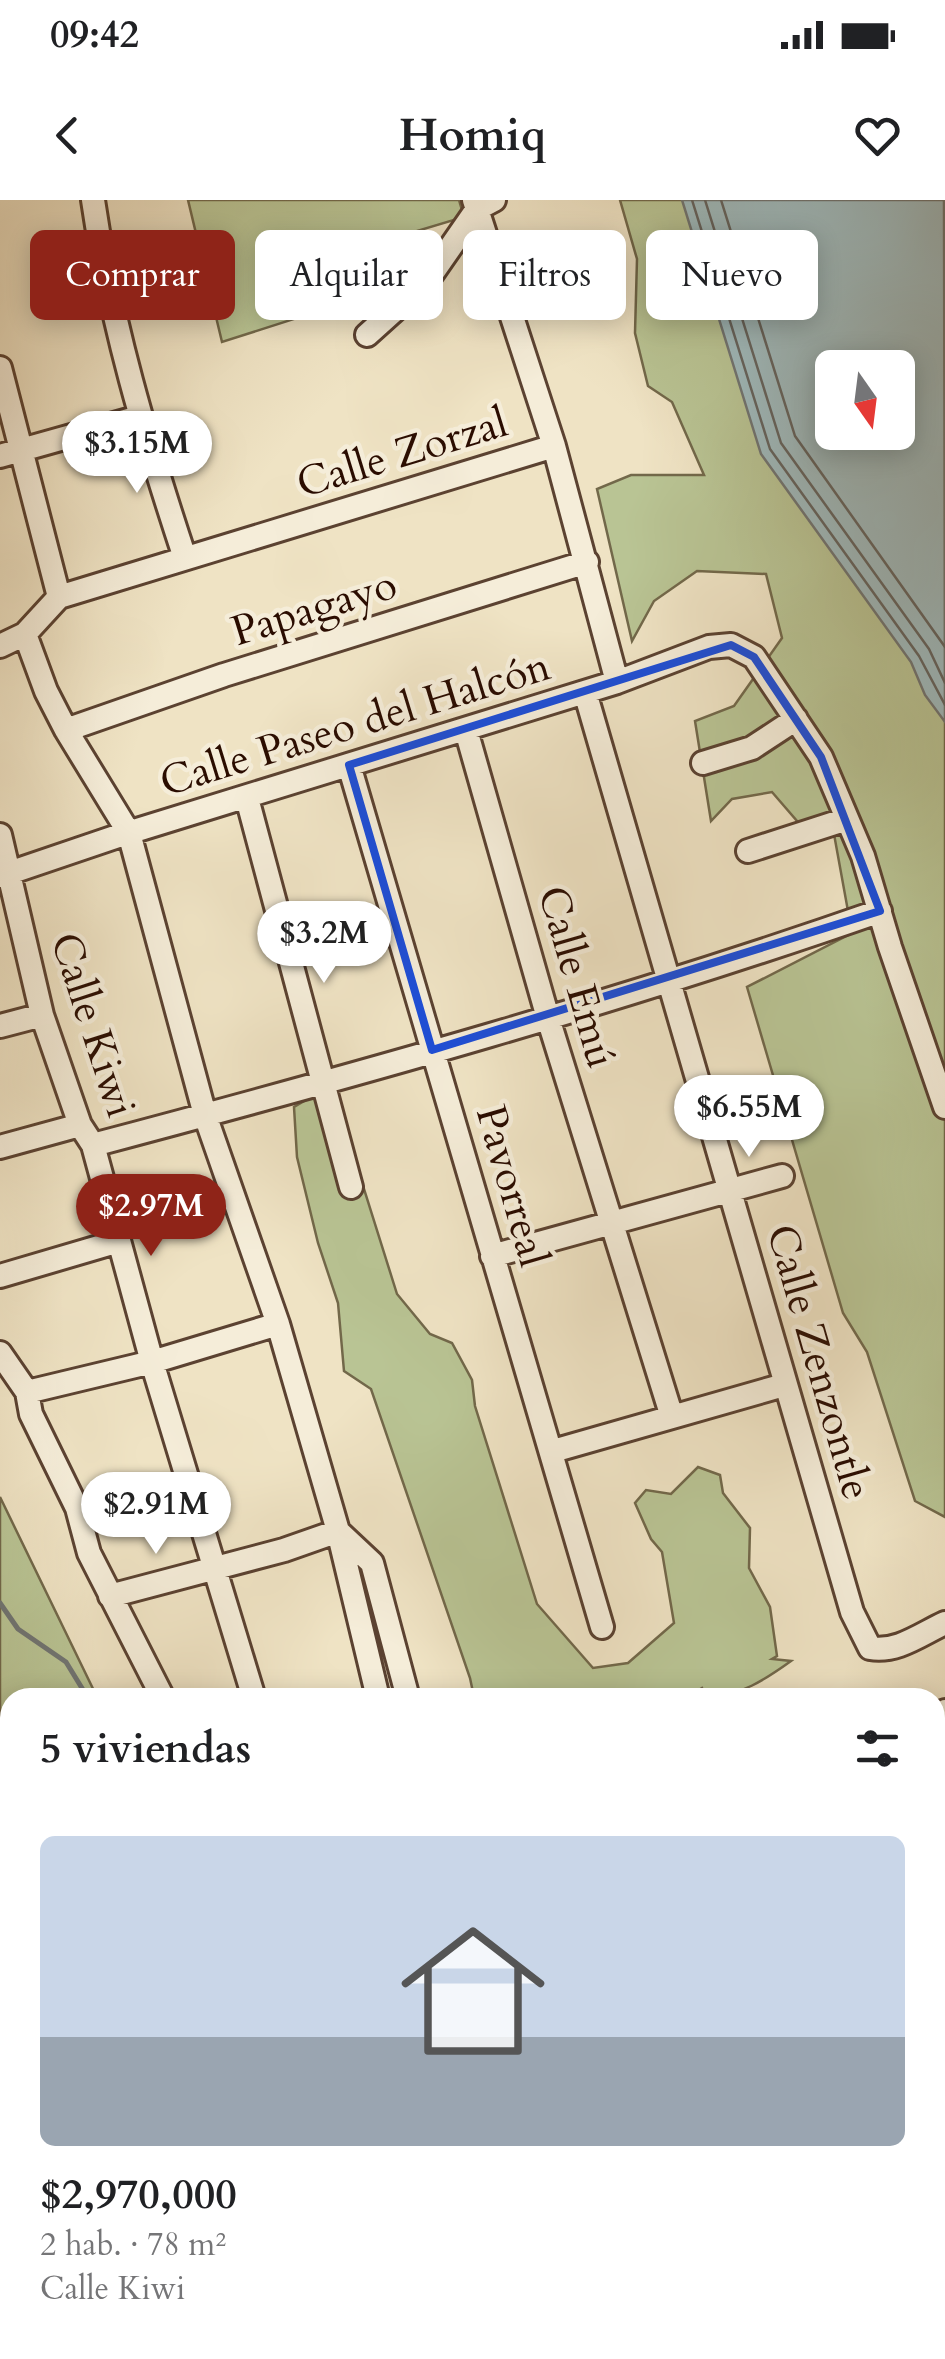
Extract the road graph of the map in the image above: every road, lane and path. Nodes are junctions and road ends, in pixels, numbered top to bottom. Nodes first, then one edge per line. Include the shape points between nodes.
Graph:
1 (93, 200) edge
2 (482, 203) edge
3 (367, 335) dead end
4 (0, 368) edge
5 (139, 417) junction
6 (554, 446) junction
7 (11, 453) edge
8 (185, 558) junction
9 (587, 562) junction
10 (60, 597) junction
11 (25, 634) junction
12 (0, 646) edge
13 (618, 682) junction
14 (586, 692) junction
15 (796, 720) junction
16 (66, 730) junction
17 (466, 730) junction
18 (704, 763) dead end
19 (349, 765) junction
20 (247, 798) junction
21 (847, 819) junction
22 (129, 833) junction
23 (0, 836) edge
24 (748, 851) dead end
25 (5, 875) edge
26 (880, 911) junction
27 (669, 981) junction
28 (42, 1015) junction
29 (548, 1018) junction
30 (0, 1026) edge
31 (432, 1050) junction
32 (323, 1084) junction
33 (945, 1107) edge
34 (205, 1115) junction
35 (86, 1135) junction
36 (0, 1147) edge
37 (782, 1176) dead end
38 (351, 1187) dead end
39 (731, 1190) junction
40 (611, 1223) junction
41 (118, 1241) junction
42 (492, 1256) junction
43 (0, 1276) edge
44 (278, 1324) junction
45 (0, 1353) edge
46 (152, 1362) junction
47 (784, 1384) junction
48 (28, 1392) junction
49 (672, 1417) junction
50 (552, 1452) junction
51 (338, 1530) junction
52 (215, 1569) junction
53 (110, 1596) junction
54 (945, 1622) edge
55 (602, 1627) dead end
56 (158, 1688) edge
57 (251, 1688) edge
58 (376, 1688) edge
59 (405, 1688) edge

1 - 5 street
2 - 3 street via 428,281
2 - 6 street
4 - 7 street
5 - 7 street
5 - 8 street
6 - 8 street, Calle Zorzal
6 - 9 street
7 - 10 street
8 - 10 street, Calle Zorzal
9 - 13 street
9 - 16 street, Papagayo
10 - 11 street, Calle Zorzal
11 - 12 street, Calle Zorzal
11 - 16 street
13 - 14 street, Calle Paseo del Halcón
13 - 15 street, Calle Paseo del Halcón via 709,647 732,645 754,657
14 - 17 street, Calle Paseo del Halcón
14 - 27 street, Calle Zenzontle
15 - 18 street via 752,748
15 - 21 street via 821,757
16 - 22 street
17 - 19 street, Calle Paseo del Halcón
17 - 29 street, Calle Emú
19 - 20 street, Calle Paseo del Halcón
19 - 31 street, Pavorreal
20 - 22 street, Calle Paseo del Halcón
20 - 32 street
21 - 24 street
21 - 26 street
22 - 25 street, Calle Paseo del Halcón
22 - 34 street
23 - 25 street, Calle Kiwi
25 - 28 street, Calle Kiwi
26 - 27 street
26 - 33 street
27 - 29 street
27 - 39 street, Calle Zenzontle
28 - 30 street
28 - 35 street, Calle Kiwi
29 - 31 street
29 - 40 street, Calle Emú
31 - 32 street
31 - 42 street, Pavorreal
32 - 34 street
32 - 38 street
34 - 35 street
34 - 44 street
35 - 36 street
35 - 41 street, Calle Kiwi
37 - 39 street
39 - 40 street
39 - 47 street, Calle Zenzontle
40 - 42 street
40 - 49 street, Calle Emú
41 - 43 street
41 - 46 street, Calle Kiwi
42 - 50 street, Pavorreal
44 - 46 street
44 - 51 street
45 - 48 street
46 - 48 street
46 - 52 street, Calle Kiwi
47 - 49 street
47 - 54 street, Calle Zenzontle via 852,1612 870,1648 896,1647
48 - 53 street via 31,1414
49 - 50 street
50 - 55 street, Pavorreal
51 - 52 street
51 - 58 street
51 - 59 street via 372,1563
52 - 53 street
52 - 57 street, Calle Kiwi
53 - 56 street

